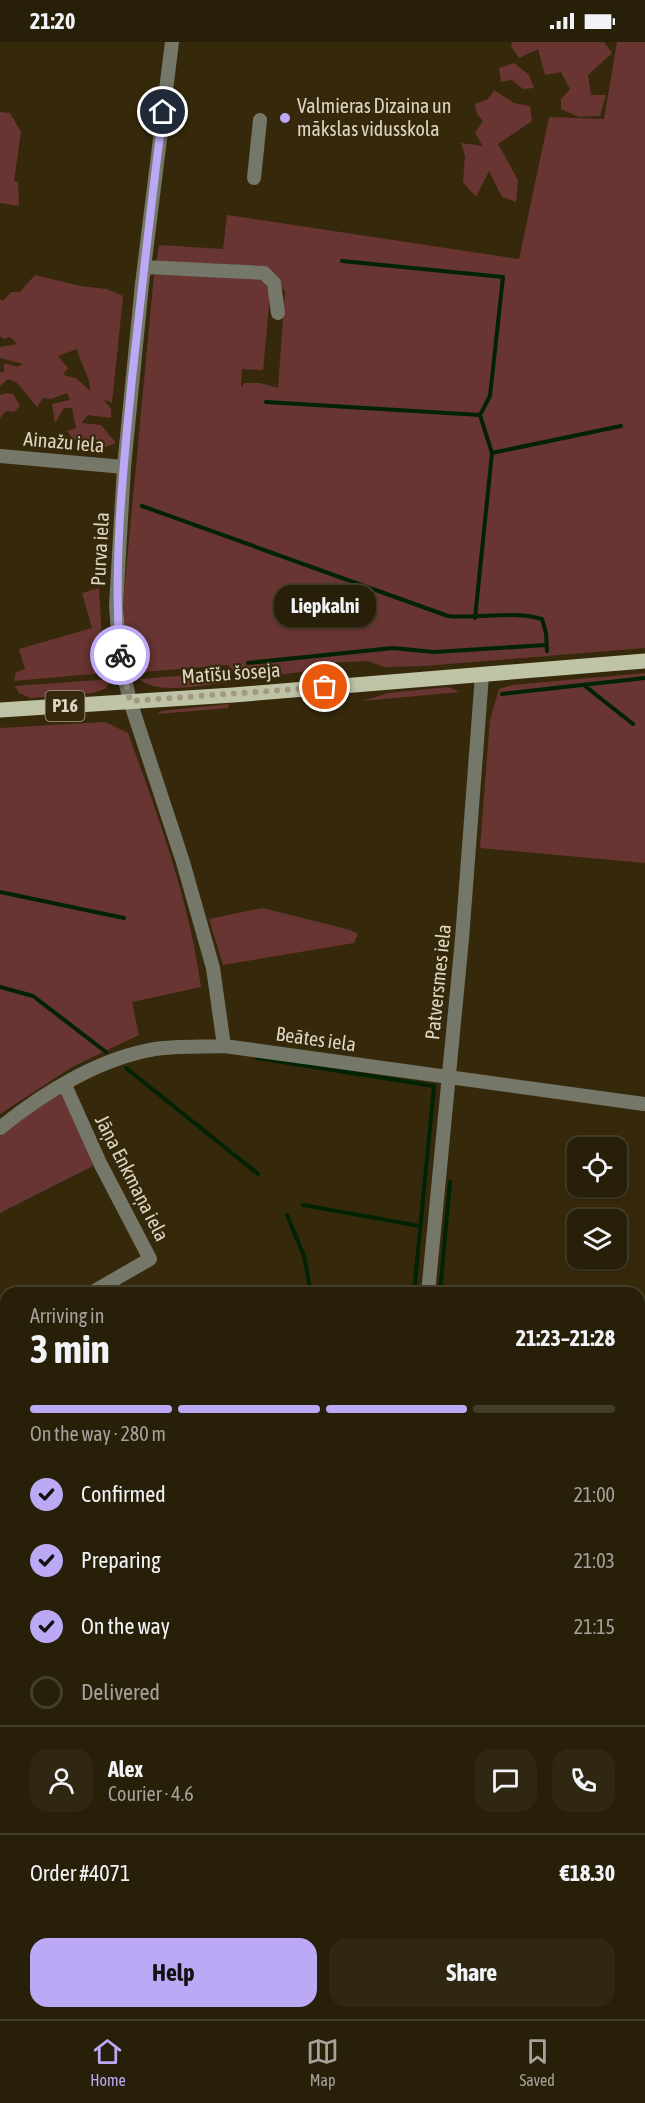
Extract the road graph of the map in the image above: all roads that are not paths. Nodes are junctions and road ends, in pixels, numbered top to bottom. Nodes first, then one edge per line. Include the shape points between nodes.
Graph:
1 (172, 42) edge
2 (260, 120) dead end
3 (254, 178) dead end
4 (144, 267) junction
5 (278, 313) dead end
6 (0, 456) edge
7 (124, 467) junction
8 (645, 661) edge
9 (483, 675) junction
10 (130, 701) junction
11 (0, 710) edge
12 (224, 1046) junction
13 (448, 1076) junction
14 (65, 1085) junction
15 (644, 1104) edge
16 (0, 1128) edge
17 (102, 1287) edge
18 (429, 1287) edge

1 - 4 street, Purva iela
2 - 3 street
4 - 5 street via 264,273 274,283
4 - 7 street, Purva iela
6 - 7 street, Ainažu iela
7 - 10 street, Purva iela via 116,606 120,659
8 - 9 main road, Matīšu šoseja / P16
9 - 10 main road, Matīšu šoseja / P16
9 - 13 street, Patversmes iela
10 - 11 main road, Matīšu šoseja / P16
10 - 12 street, Purva iela via 213,969
12 - 13 street, Beātes iela
12 - 14 street, Beātes iela via 155,1049 106,1064
13 - 15 street, Beātes iela
13 - 18 street, Patversmes iela
14 - 16 street, Beātes iela
14 - 17 street, Jāņa Enkmaņa iela via 150,1259

